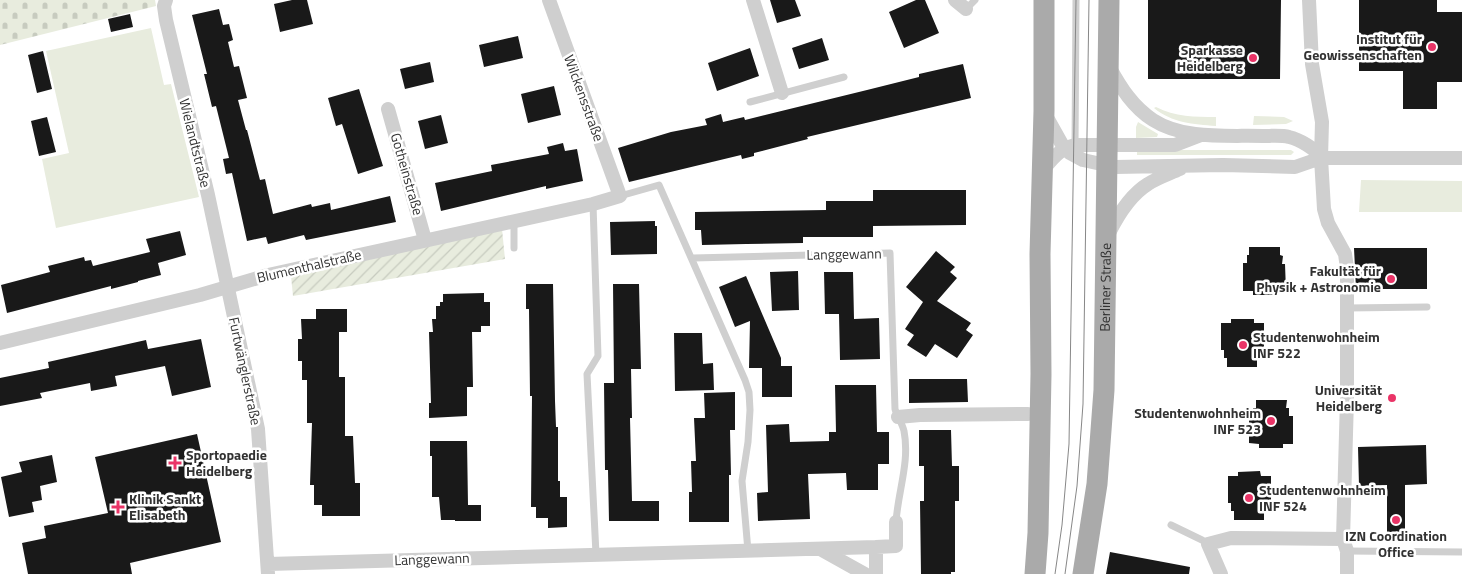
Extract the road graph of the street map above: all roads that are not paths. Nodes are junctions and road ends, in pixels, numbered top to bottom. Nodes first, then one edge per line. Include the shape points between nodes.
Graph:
1 (166, 0) edge
2 (549, 0) edge
3 (753, 0) edge
4 (954, 0) edge
5 (1044, 0) edge
6 (1076, 0) edge
7 (1109, 0) edge
8 (1309, 0) edge
9 (971, 4) edge
10 (1108, 64) junction
11 (844, 77) dead end
12 (782, 92) junction
13 (750, 102) dead end
14 (388, 109) dead end
15 (1044, 111) junction
16 (1201, 134) junction
17 (1069, 146) junction
18 (1106, 155) junction
19 (1321, 158) junction
20 (1462, 158) edge
21 (1186, 166) junction
22 (1042, 171) junction
23 (620, 196) junction
24 (594, 204) junction
25 (514, 220) junction
26 (425, 240) junction
27 (1105, 240) junction
28 (514, 248) dead end
29 (693, 258) junction
30 (227, 287) junction
31 (1427, 307) dead end
32 (1347, 308) junction
33 (0, 343) edge
34 (1028, 414) dead end
35 (898, 417) junction
36 (896, 522) joint
37 (1171, 526) dead end
38 (1208, 544) junction
39 (1345, 545) junction
40 (876, 547) junction
41 (819, 548) junction
42 (748, 551) junction
43 (1462, 552) edge
44 (596, 554) junction
45 (268, 569) edge
46 (865, 574) edge
47 (876, 574) edge
48 (1034, 574) edge
49 (1083, 574) edge
50 (1221, 574) edge
51 (1347, 574) edge

1 - 30 street, Wielandtstraße via 166,20
2 - 23 street, Wilckensstraße
3 - 12 street
4 - 9 street
5 - 15 main road
6 - 17 lane
7 - 10 main road, Berliner Straße
8 - 19 street via 1312,64 1322,122
10 - 16 street via 1122,91 1142,113 1170,128
10 - 18 main road, Berliner Straße
11 - 12 lane
12 - 13 lane
14 - 26 street, Gotheinstraße
15 - 17 street
15 - 22 main road
16 - 18 street via 1175,145
16 - 19 street via 1289,137 1318,153
17 - 18 street
17 - 18 street via 1070,153 1083,160
17 - 22 street via 1055,155
18 - 21 street via 1128,167
18 - 27 main road, Berliner Straße
19 - 20 street
19 - 21 street via 1295,167
19 - 32 street via 1324,209 1345,254
21 - 27 street via 1147,184 1134,195
22 - 48 main road via 1041,384
23 - 24 street, Blumenthalstraße
23 - 29 lane via 659,185
24 - 25 street, Blumenthalstraße
24 - 44 lane via 598,356 587,374
25 - 26 street, Blumenthalstraße
25 - 28 lane
26 - 30 street, Blumenthalstraße
27 - 49 main road, Berliner Straße via 1104,390 1097,484
29 - 35 lane, Langgewann via 890,253 895,408
29 - 42 lane via 749,392 748,442 742,480
30 - 33 street, Blumenthalstraße
30 - 45 street, Furtwänglerstraße via 258,429
31 - 32 lane
32 - 39 street
34 - 35 street
35 - 36 lane, Langgewann via 904,429 906,460
36 - 40 street, Langgewann via 896,546
37 - 38 lane
38 - 39 street via 1231,538
38 - 50 street
39 - 43 lane
39 - 51 street
40 - 41 street, Langgewann
40 - 47 street
41 - 42 street, Langgewann
41 - 46 street
42 - 44 street, Langgewann
44 - 45 street, Langgewann

